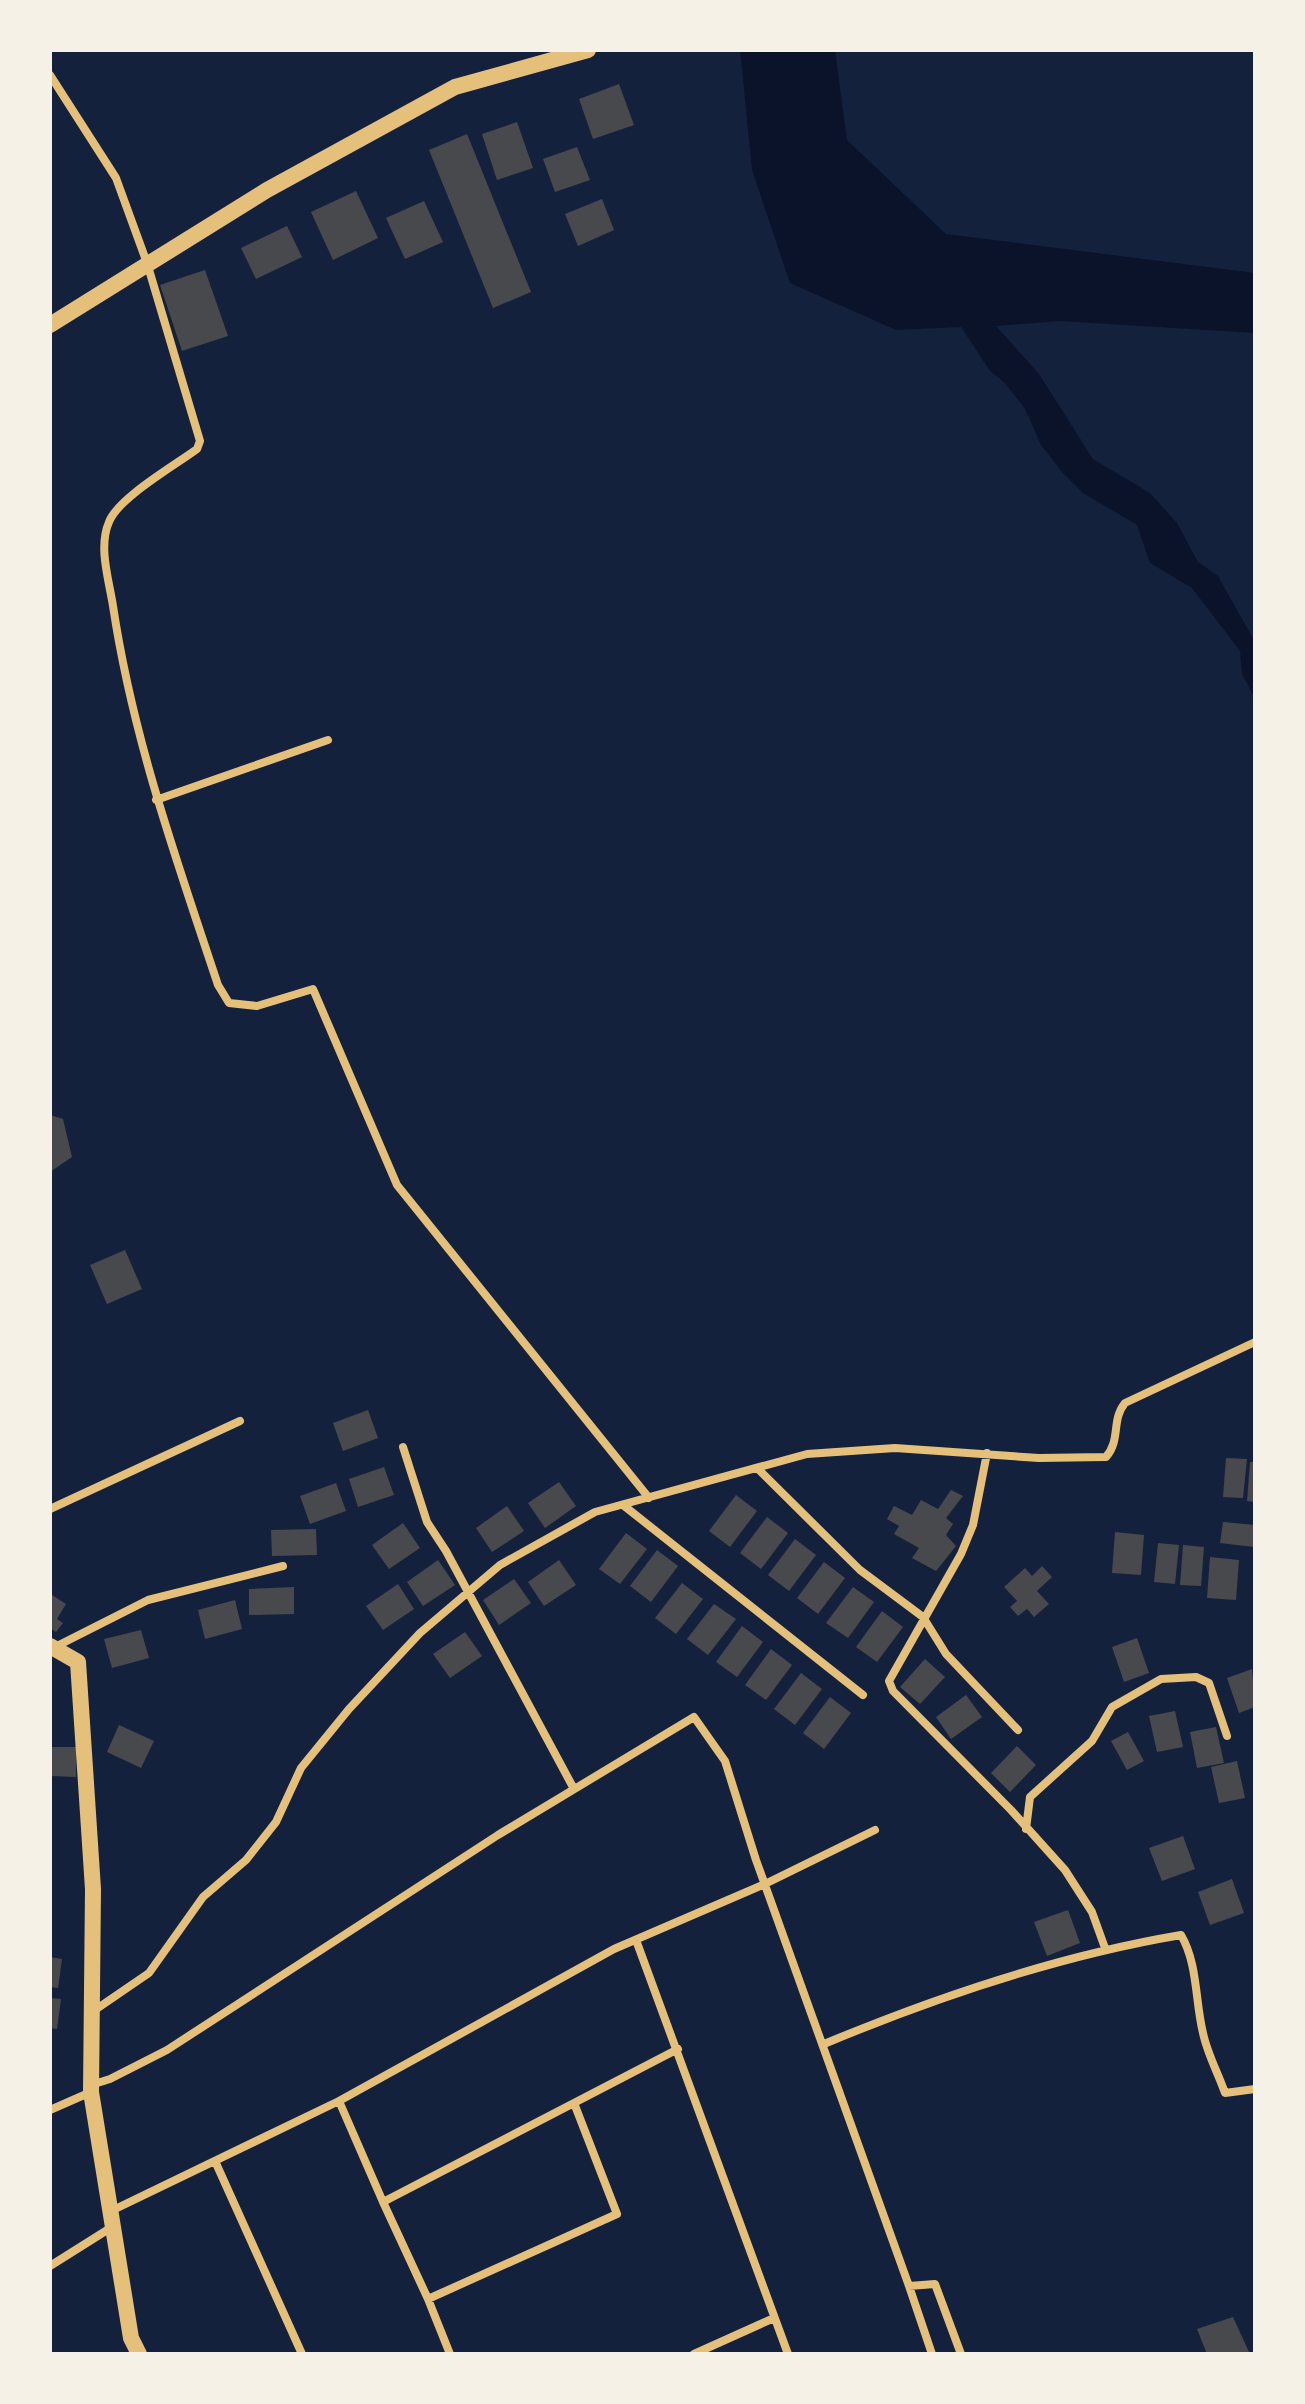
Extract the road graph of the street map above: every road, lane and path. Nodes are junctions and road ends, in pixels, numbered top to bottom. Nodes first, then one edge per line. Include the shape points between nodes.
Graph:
1 (588, 50) edge
2 (50, 75) edge
3 (147, 263) junction
4 (50, 325) edge
5 (328, 740) dead end
6 (156, 800) junction
7 (1255, 1342) edge
8 (240, 1421) dead end
9 (403, 1447) dead end
10 (987, 1453) junction
11 (758, 1469) junction
12 (649, 1498) junction
13 (623, 1505) junction
14 (50, 1509) edge
15 (283, 1566) dead end
16 (468, 1595) junction
17 (923, 1617) junction
18 (51, 1647) edge
19 (863, 1695) dead end
20 (1018, 1730) dead end
21 (1227, 1736) dead end
22 (574, 1789) junction
23 (1026, 1829) junction
24 (875, 1830) dead end
25 (767, 1883) junction
26 (636, 1940) junction
27 (1105, 1948) junction
28 (91, 2012) junction
29 (824, 2044) junction
30 (678, 2049) junction
31 (91, 2088) junction
32 (1255, 2089) edge
33 (339, 2101) junction
34 (574, 2103) junction
35 (50, 2110) edge
36 (215, 2161) junction
37 (383, 2202) junction
38 (111, 2219) junction
39 (50, 2266) edge
40 (909, 2286) junction
41 (428, 2299) junction
42 (774, 2318) junction
43 (139, 2354) edge
44 (302, 2354) edge
45 (450, 2354) edge
46 (694, 2354) edge
47 (788, 2354) edge
48 (932, 2354) edge
49 (961, 2354) edge

1 - 3 main road via 455,87
2 - 3 street via 116,178
3 - 4 main road
3 - 6 street via 200,441 197,449 116,509 103,539 125,687
5 - 6 street
6 - 12 street via 218,985 229,1003 257,1006 313,989 397,1185
7 - 10 street via 1125,1403 1117,1413 1116,1446 1106,1457
8 - 14 street
9 - 16 street via 427,1522
10 - 11 street via 880,1449 807,1454
10 - 17 street via 973,1525
11 - 12 street
11 - 17 street via 860,1570
12 - 13 street
13 - 16 street via 595,1512 500,1565
13 - 19 street
15 - 18 street via 148,1600
16 - 22 street
16 - 28 street via 420,1633 349,1709 301,1768 276,1822 246,1860 203,1897 149,1973
17 - 20 street via 946,1654
17 - 23 street via 889,1681 893,1691
18 - 28 main road via 78,1662 93,1889
21 - 23 street via 1209,1683 1196,1677 1161,1679 1112,1707 1092,1741 1030,1797
22 - 25 street via 694,1717 725,1761
22 - 31 street via 179,2042
23 - 27 street via 1086,1901
24 - 25 street
25 - 26 street
25 - 29 street
26 - 30 street
26 - 33 street
27 - 29 street via 920,2004
27 - 32 street via 1181,1935 1192,1954 1203,2037 1225,2093
28 - 31 main road
29 - 40 street
30 - 34 street
30 - 42 street
31 - 35 street
31 - 38 main road
33 - 36 street
33 - 37 street
34 - 37 street
34 - 41 street via 617,2214
36 - 38 street
36 - 44 street
37 - 41 street
38 - 39 street
38 - 43 main road via 131,2338
40 - 48 street
40 - 49 street via 935,2284
41 - 45 street
42 - 46 street
42 - 47 street

